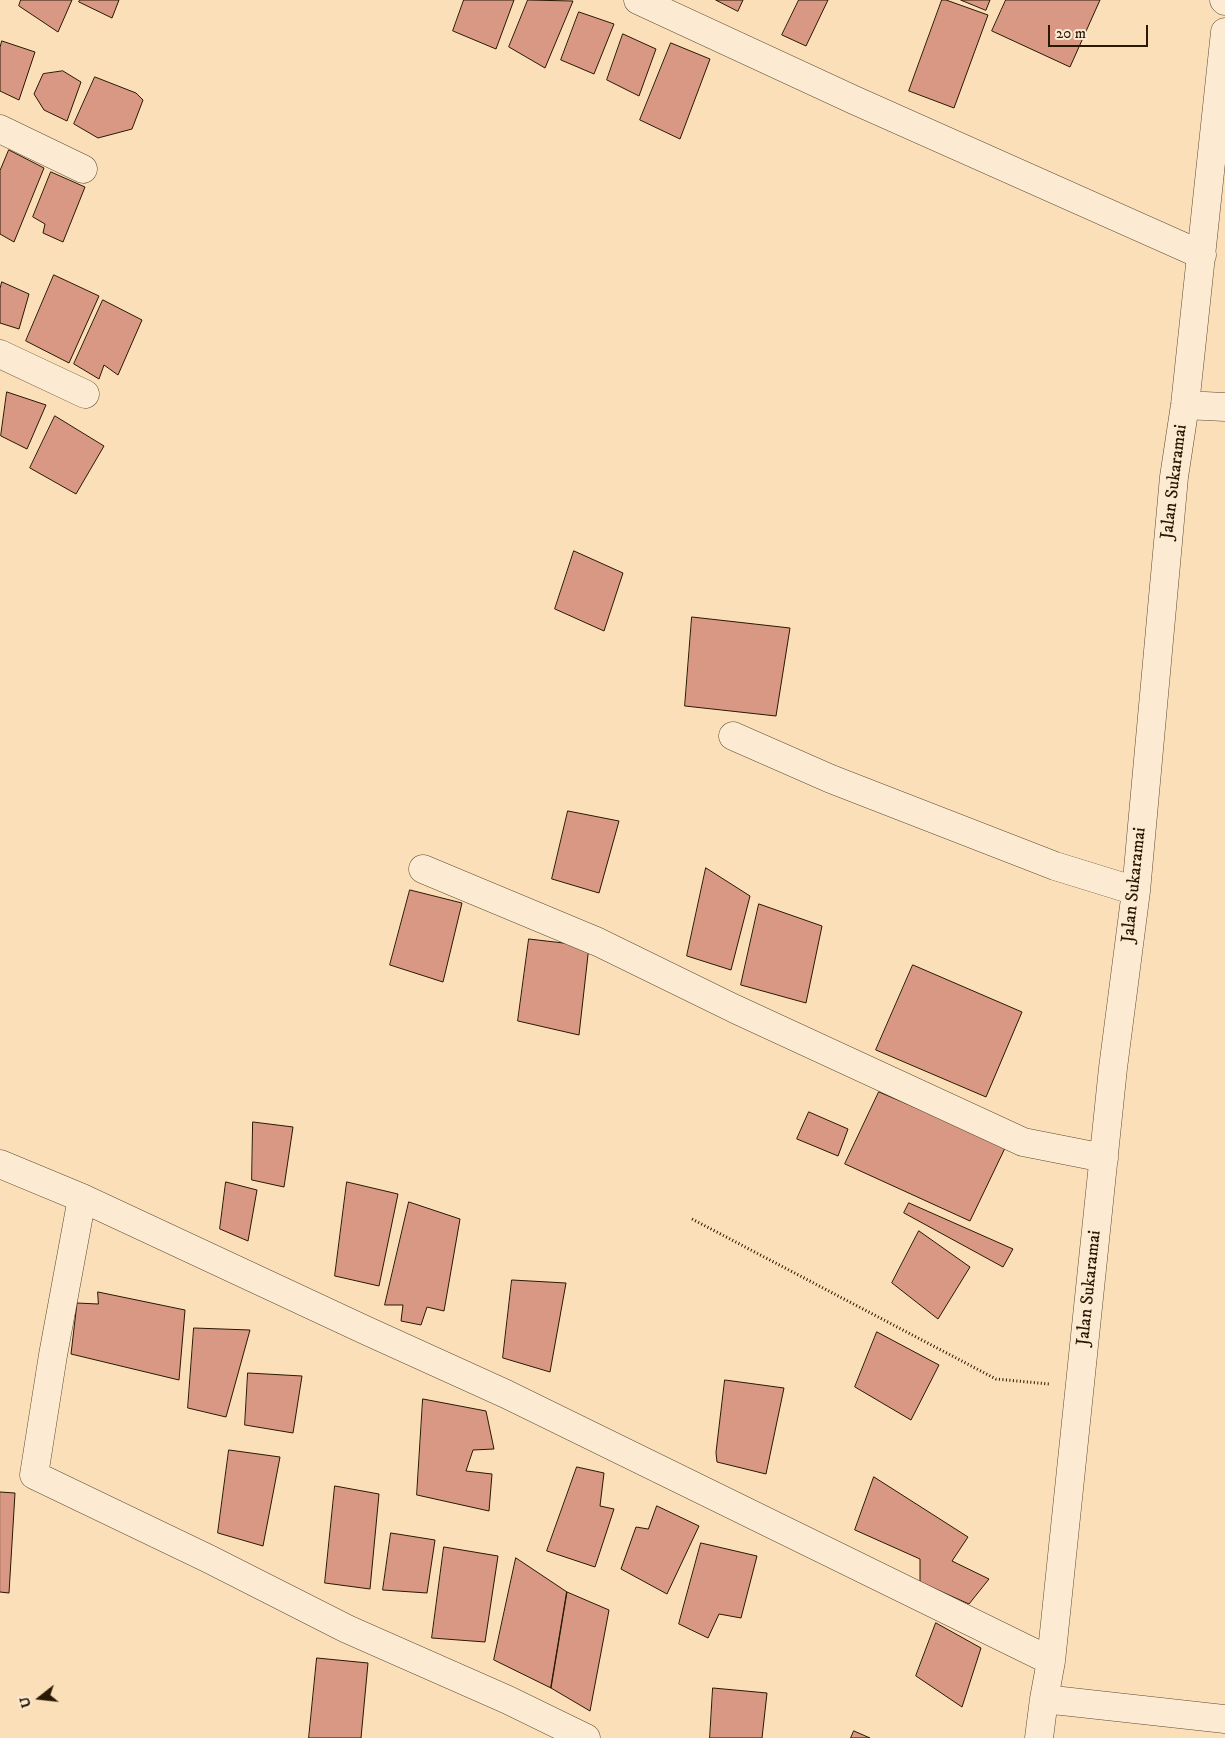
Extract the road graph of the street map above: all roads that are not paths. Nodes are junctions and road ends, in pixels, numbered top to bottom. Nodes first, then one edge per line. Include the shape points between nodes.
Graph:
1 (638, 0) edge
2 (1224, 45) edge
3 (0, 129) edge
4 (83, 169) dead end
5 (1202, 255) junction
6 (0, 354) edge
7 (86, 394) dead end
8 (1184, 405) junction
9 (1225, 408) edge
10 (733, 736) dead end
11 (423, 868) dead end
12 (1136, 891) junction
13 (1104, 1158) junction
14 (0, 1164) edge
15 (82, 1198) junction
16 (1051, 1661) junction
17 (1044, 1699) junction
18 (1225, 1719) edge
19 (586, 1738) edge
20 (1039, 1738) edge

1 - 5 street
2 - 5 street, Jalan Sukaramai
3 - 4 street
5 - 8 street, Jalan Sukaramai
6 - 7 street
8 - 9 street
8 - 12 street, Jalan Sukaramai via 1174,477
10 - 12 street via 831,779 1055,866
11 - 13 street via 598,942 1023,1142
12 - 13 street, Jalan Sukaramai
13 - 16 street, Jalan Sukaramai
14 - 15 street
15 - 16 street via 506,1394
15 - 19 street via 34,1475 346,1629
16 - 17 street, Jalan Sukaramai
17 - 18 street
17 - 20 street, Jalan Sukaramai

